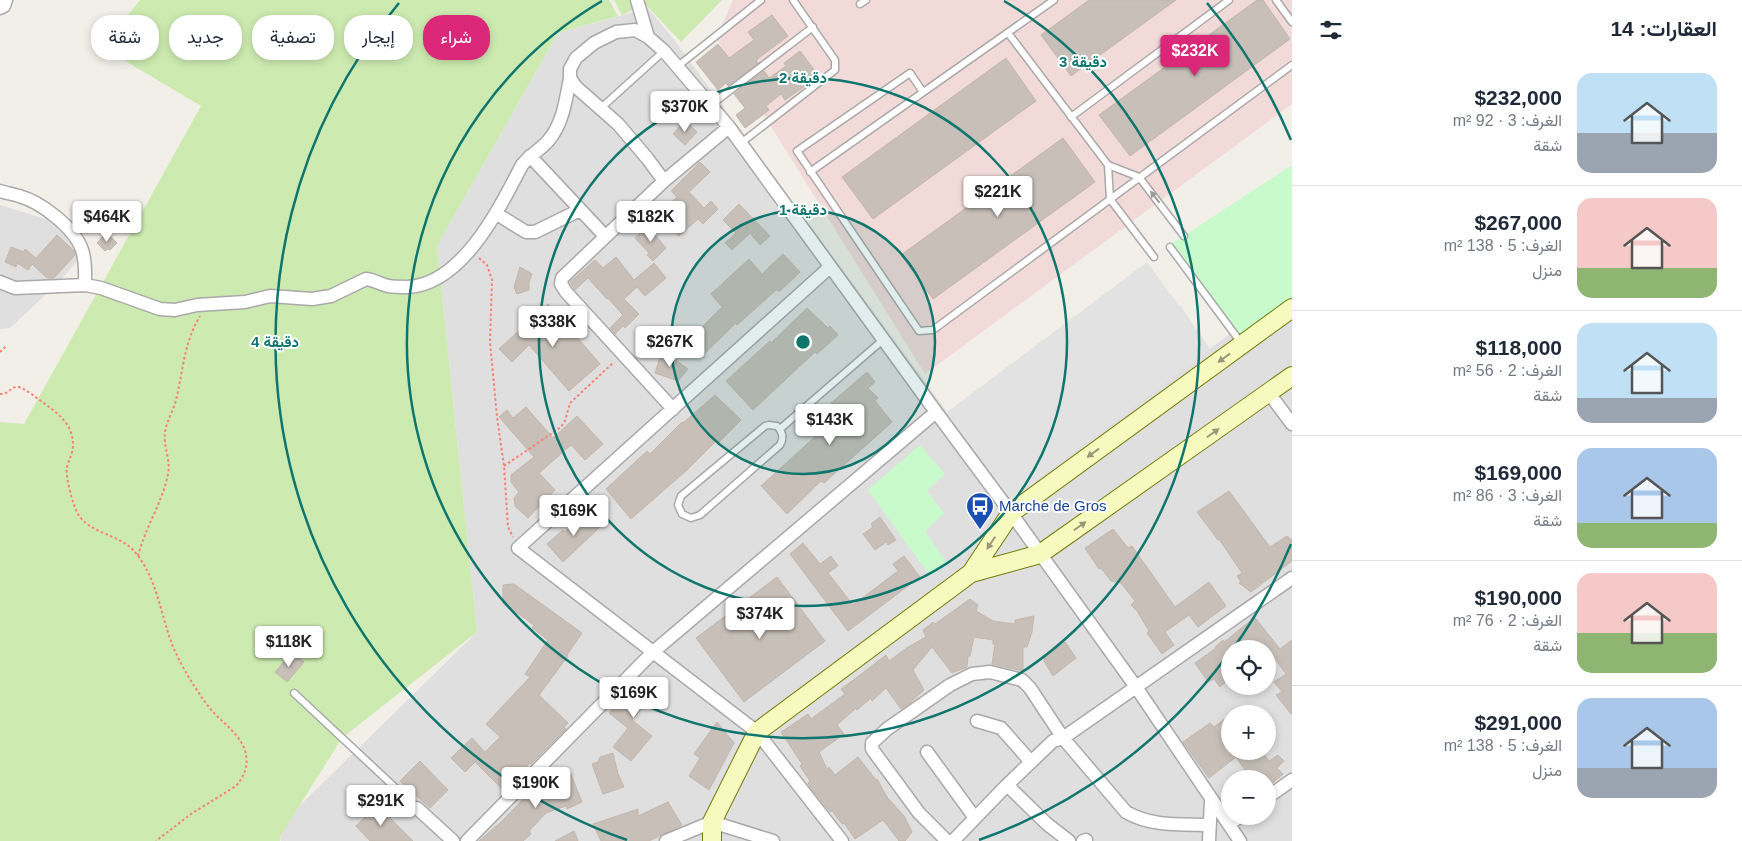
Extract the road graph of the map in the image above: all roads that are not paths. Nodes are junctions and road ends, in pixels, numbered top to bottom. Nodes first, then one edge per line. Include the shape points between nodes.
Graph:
1 (6, 0) edge
2 (637, 0) edge
3 (761, 0) edge
4 (793, 0) edge
5 (1054, 0) edge
6 (1229, 0) edge
7 (1276, 0) edge
8 (0, 8) edge
9 (1292, 22) edge
10 (813, 27) junction
11 (1008, 33) junction
12 (648, 37) junction
13 (664, 51) junction
14 (1292, 65) edge
15 (678, 66) junction
16 (570, 78) junction
17 (923, 92) junction
18 (711, 105) junction
19 (601, 108) junction
20 (1071, 117) junction
21 (729, 127) junction
22 (741, 143) junction
23 (530, 156) junction
24 (1108, 165) junction
25 (810, 172) junction
26 (1139, 177) junction
27 (664, 181) junction
28 (0, 191) edge
29 (1110, 199) junction
30 (580, 210) junction
31 (497, 214) junction
32 (605, 236) junction
33 (1184, 236) dead end
34 (1170, 247) dead end
35 (1154, 257) dead end
36 (830, 267) junction
37 (0, 282) edge
38 (85, 285) junction
39 (1292, 308) edge
40 (884, 339) junction
41 (1242, 345) junction
42 (1292, 376) edge
43 (1269, 393) junction
44 (672, 409) junction
45 (936, 412) junction
46 (1292, 424) edge
47 (780, 429) junction
48 (1011, 513) junction
49 (1040, 554) junction
50 (971, 573) junction
51 (1292, 578) edge
52 (653, 652) junction
53 (1136, 687) junction
54 (294, 694) dead end
55 (977, 721) dead end
56 (757, 732) junction
57 (1064, 738) junction
58 (927, 752) dead end
59 (1031, 762) junction
60 (1292, 780) edge
61 (1007, 785) junction
62 (1276, 791) edge
63 (1210, 800) junction
64 (417, 808) joint
65 (1221, 814) edge
66 (975, 818) junction
67 (712, 822) junction
68 (1210, 825) junction
69 (1230, 825) edge
70 (453, 841) edge
71 (467, 841) edge
72 (666, 841) edge
73 (712, 841) edge
74 (773, 841) edge
75 (842, 841) edge
76 (947, 841) edge
77 (953, 841) edge
78 (1068, 841) edge
79 (1209, 841) edge
80 (1240, 841) edge

1 - 8 street
2 - 12 street
3 - 15 lane
4 - 10 lane
5 - 11 lane
6 - 20 lane
7 - 9 lane
10 - 18 lane
10 - 22 lane via 835,60 835,70
11 - 17 lane
11 - 20 lane
12 - 13 street
12 - 16 street via 635,30 616,32 602,39 576,58 570,69
13 - 15 street
13 - 19 lane
14 - 26 lane
15 - 18 street
16 - 19 street
16 - 23 street via 563,114 554,132
17 - 25 lane
17 - 25 lane via 910,73 797,151
18 - 21 street
19 - 27 street
20 - 24 lane
21 - 22 street
21 - 27 street
22 - 36 street
23 - 30 street
23 - 31 street via 522,165
24 - 26 lane
24 - 29 lane
25 - 29 lane via 918,331 933,330
26 - 29 lane
33 -> 26 lane
27 - 32 street
28 - 38 street via 34,202 51,212 72,232 82,250
29 - 35 lane
30 - 31 street via 535,232 526,232
30 - 32 street
31 - 38 street via 455,265 421,285 389,286 366,280 332,296 312,299 270,296 175,310 160,309
32 - 44 street via 562,278 561,284
34 - 41 lane
36 - 40 street
36 - 44 street
37 - 38 street via 15,288
39 - 41 street
40 - 45 street
40 - 47 lane
41 -> 48 street
42 - 43 street
43 - 46 street
49 -> 43 street
44 - 52 street via 518,548
45 - 48 street
45 - 52 street
47 - 47 lane via 773,425 765,426 684,493 678,500 682,514 691,518 700,515 780,445 783,437
48 - 49 street
48 -> 50 street
49 - 50 street
49 - 53 street
50 - 56 street
51 - 53 street
52 - 56 street
52 - 71 street
53 - 57 street
53 - 63 street
54 - 64 lane
55 - 59 street via 1001,728
56 - 67 street
56 - 75 street
57 - 59 street via 1053,741
57 - 68 street via 1126,812 1152,822
57 - 76 street via 1022,680 990,672 972,674 950,685 876,738 872,749 918,813
58 - 66 street
59 - 61 street
60 - 62 street
61 - 66 street
61 - 78 street
63 - 65 street
63 - 68 street
64 - 70 street
66 - 77 street
67 - 72 street
67 - 73 street
67 - 74 street
68 - 79 street
69 - 80 street

